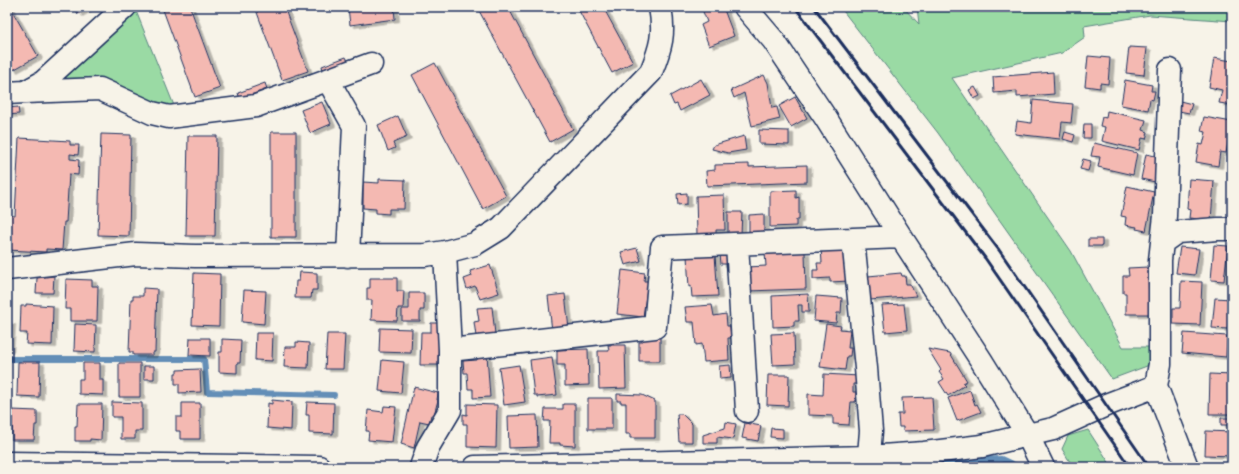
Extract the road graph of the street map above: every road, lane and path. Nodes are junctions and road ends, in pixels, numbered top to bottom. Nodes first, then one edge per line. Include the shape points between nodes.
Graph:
1 (125, 7) edge
2 (660, 7) edge
3 (745, 7) edge
4 (371, 64) dead end
5 (1170, 70) dead end
6 (328, 80) junction
7 (16, 92) edge
8 (1232, 229) edge
9 (901, 237) junction
10 (853, 239) junction
11 (1163, 242) junction
12 (737, 244) junction
13 (445, 252) junction
14 (348, 256) junction
15 (7, 269) edge
16 (450, 350) junction
17 (1156, 386) junction
18 (747, 411) dead end
19 (1027, 434) junction
20 (868, 462) edge
21 (7, 463) edge
22 (319, 467) edge
23 (421, 467) edge
24 (475, 467) edge
25 (1043, 467) edge
26 (1187, 467) edge

1 - 7 street via 44,82
2 - 13 street via 663,29 660,49 652,72 502,228 475,244
3 - 9 street via 774,41 794,70
4 - 6 street
5 - 11 street
6 - 7 street via 256,106 169,117 152,113 100,88
6 - 14 street via 354,126
8 - 11 street via 1177,232
9 - 10 street
9 - 19 street
10 - 12 street
10 - 20 street via 871,431
11 - 17 street via 1160,260 1160,364
12 - 16 street via 662,247 655,326
12 - 18 street
13 - 14 street via 425,255
13 - 16 street
14 - 15 street via 136,254
16 - 23 street via 450,410 428,447
17 - 19 street via 1053,429
17 - 26 street
19 - 20 street via 982,446
19 - 25 street
20 - 24 street
21 - 22 street

